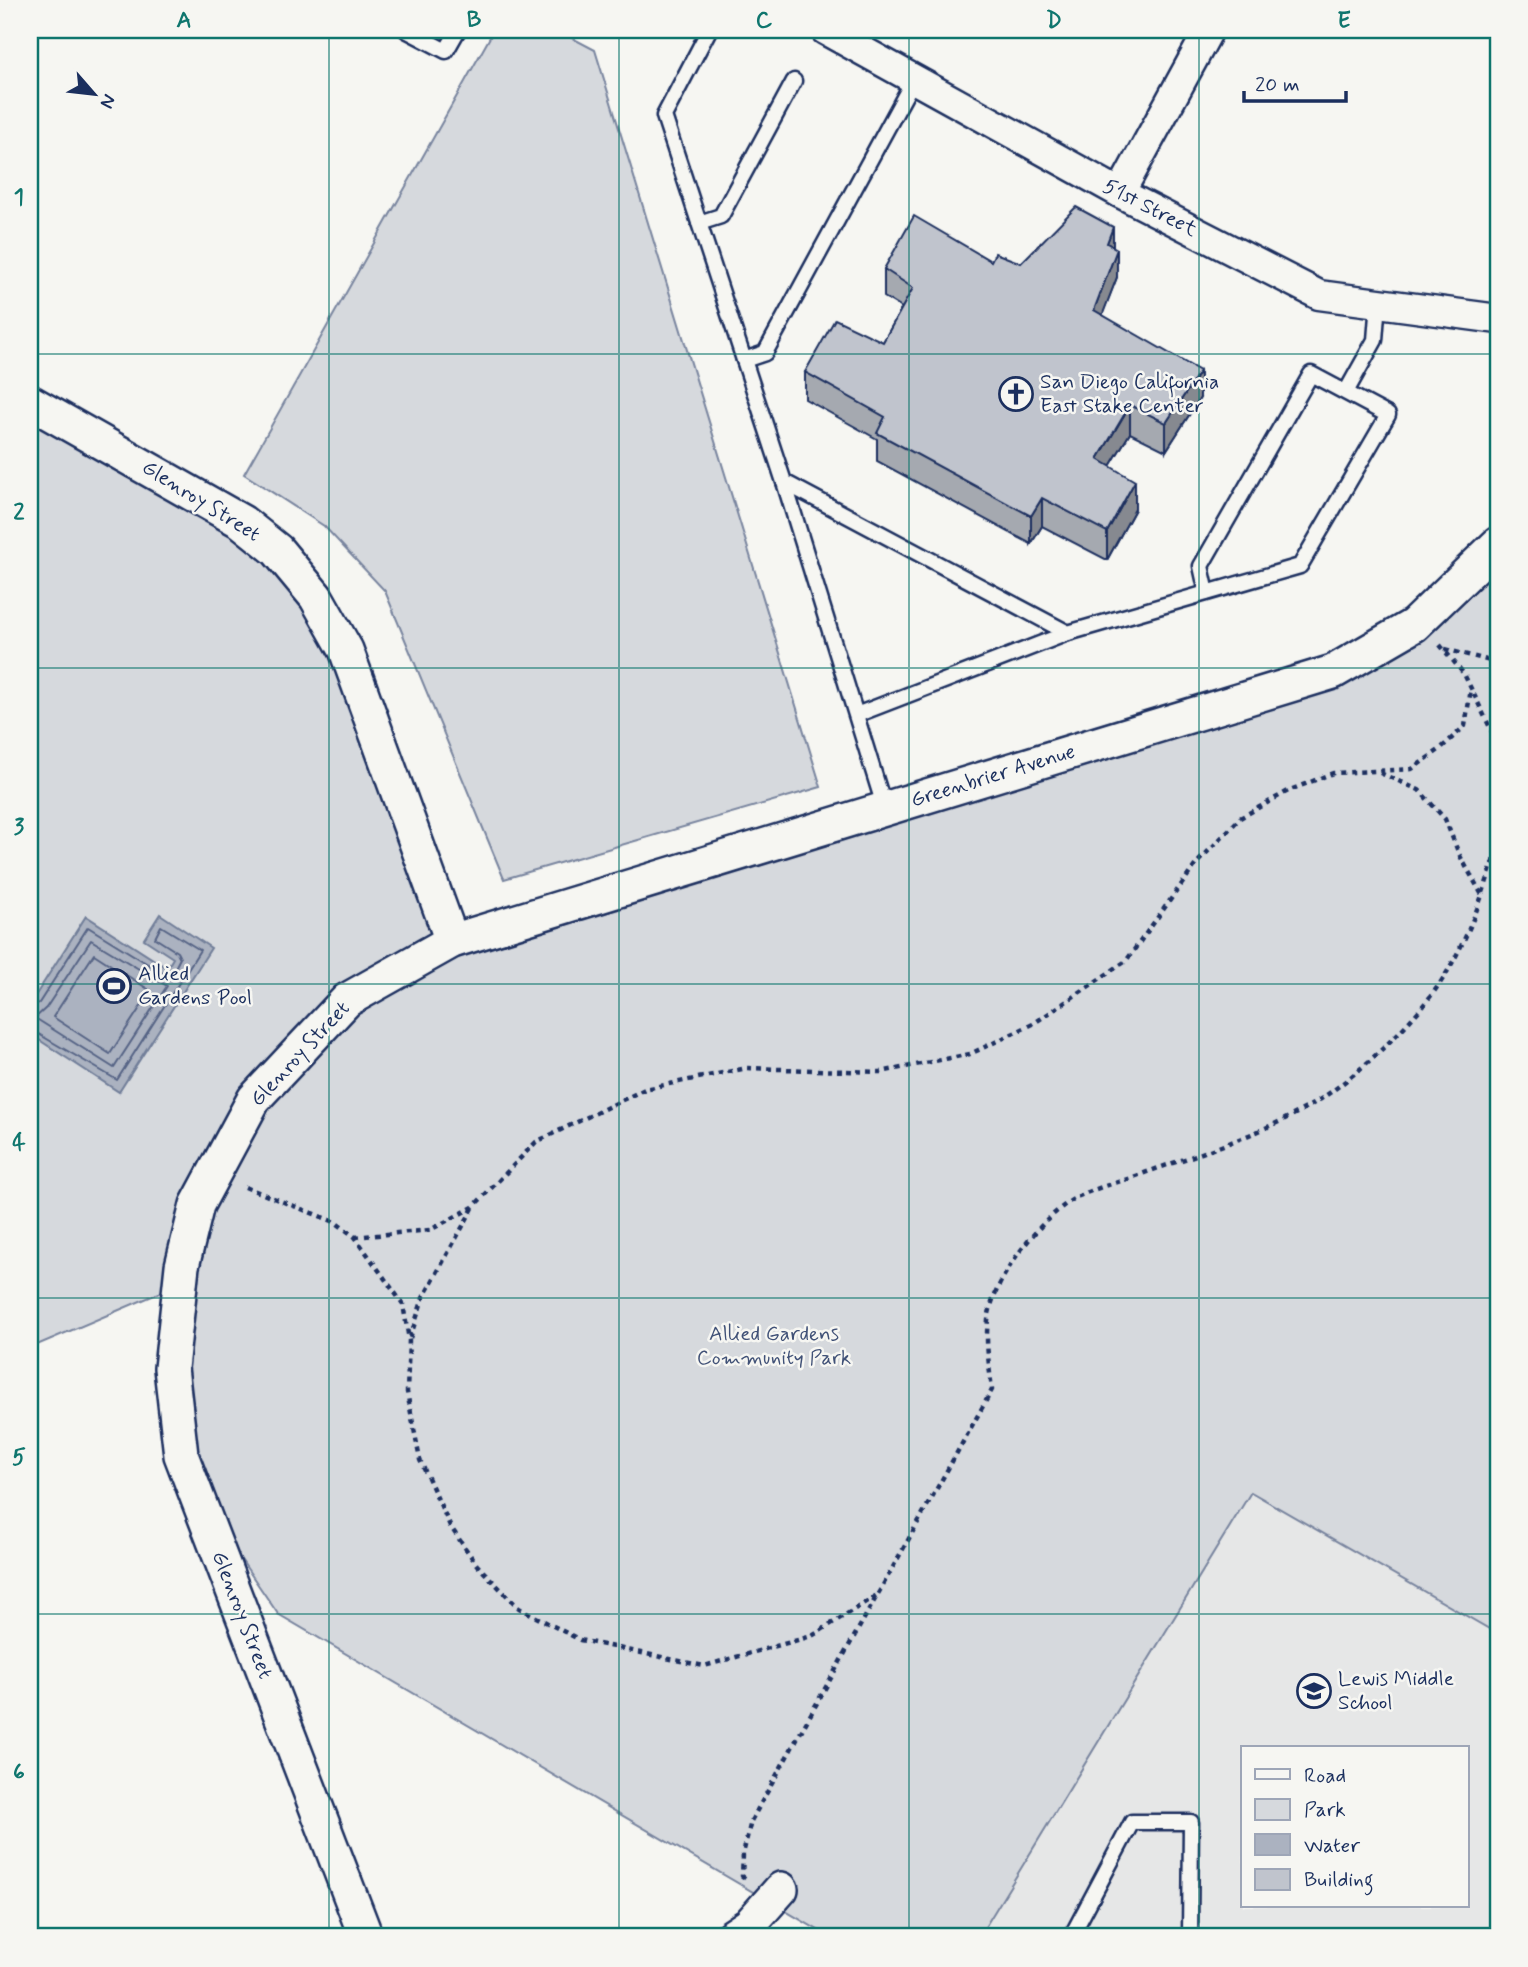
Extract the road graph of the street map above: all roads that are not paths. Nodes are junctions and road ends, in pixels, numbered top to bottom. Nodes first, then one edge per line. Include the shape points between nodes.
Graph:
1 (406, 30) edge
2 (458, 30) edge
3 (709, 30) edge
4 (825, 30) edge
5 (1209, 30) edge
6 (914, 79) junction
7 (794, 81) dead end
8 (1120, 193) junction
9 (699, 223) junction
10 (1378, 302) junction
11 (1498, 319) edge
12 (744, 360) junction
13 (1346, 393) junction
14 (30, 402) edge
15 (784, 482) junction
16 (1498, 544) edge
17 (1207, 593) junction
18 (1068, 633) junction
19 (856, 715) junction
20 (885, 809) junction
21 (452, 941) junction
22 (778, 1892) road end
23 (366, 1937) edge
24 (732, 1937) edge
25 (1071, 1937) edge
26 (1190, 1937) edge

1 - 2 lane via 446,51
3 - 9 lane via 664,116
4 - 6 street, 51st Street
5 - 8 street
6 - 8 street, 51st Street
6 - 12 lane via 765,353
7 - 9 lane via 721,216
8 - 10 street, 51st Street via 1319,295
9 - 12 lane
10 - 11 street, 51st Street
10 - 13 lane via 1375,340
12 - 15 lane
13 - 17 lane via 1311,374 1201,566
13 - 17 lane via 1388,415 1300,566
14 - 21 street, Glenroy Street via 242,522 277,550 316,597 346,650
15 - 18 lane
15 - 19 lane
16 - 20 street, Greenbrier Avenue via 1419,620 1333,673
17 - 18 lane
18 - 19 lane
19 - 20 lane
20 - 21 street, Greenbrier Avenue
21 - 23 street, Glenroy Street via 347,1000 254,1099 198,1205 179,1286 172,1368 181,1455
22 - 24 street
25 - 26 lane via 1132,1822 1191,1822

